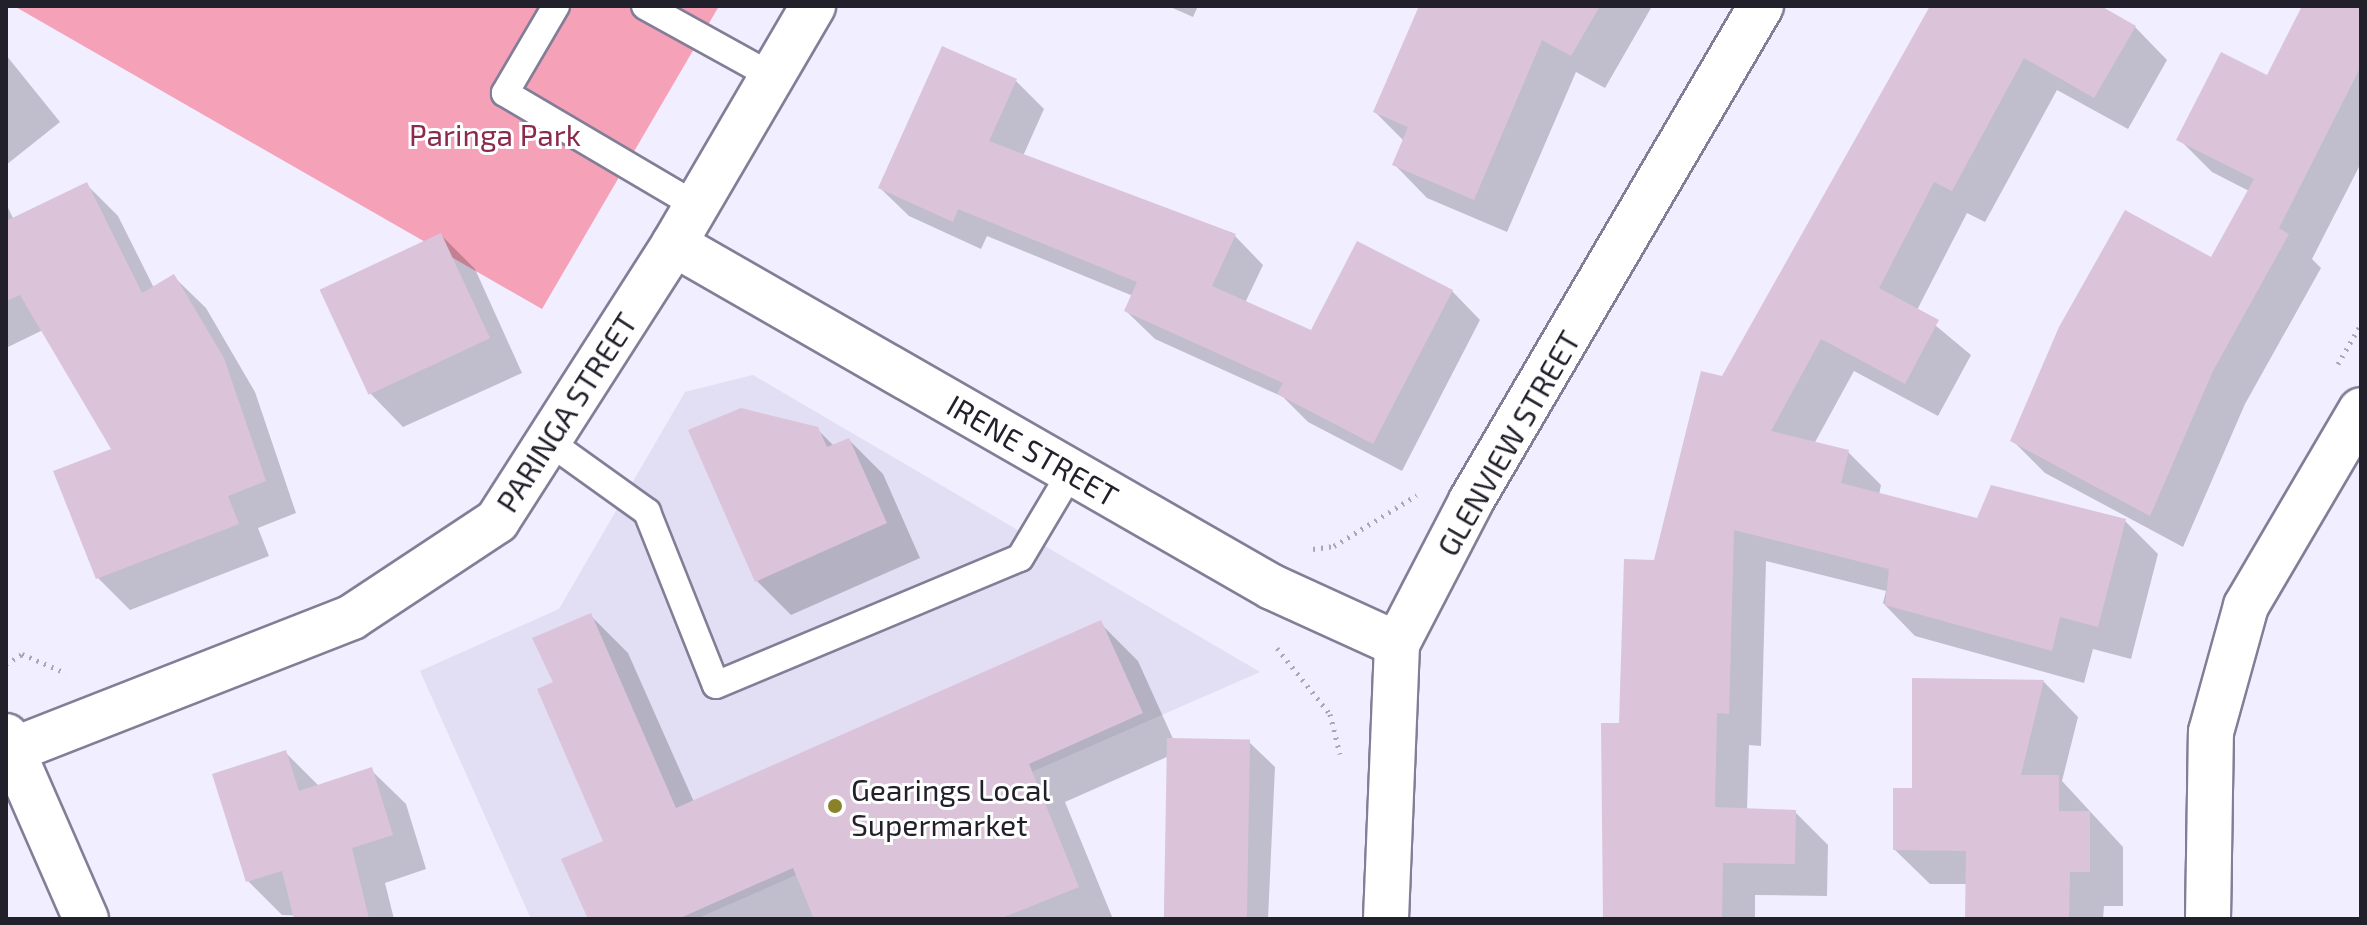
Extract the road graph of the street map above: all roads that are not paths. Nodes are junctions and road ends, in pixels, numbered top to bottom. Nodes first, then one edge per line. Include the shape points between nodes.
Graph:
1 (556, 6) edge
2 (645, 6) edge
3 (813, 6) edge
4 (1761, 6) edge
5 (772, 76) junction
6 (697, 206) junction
7 (674, 244) junction
8 (2361, 410) edge
9 (548, 441) junction
10 (1071, 472) junction
11 (1397, 644) junction
12 (9, 743) edge
13 (86, 919) edge
14 (1386, 919) edge
15 (2208, 919) edge

1 - 6 lane via 505,93
2 - 5 lane
3 - 5 street, PARINGA STREET
4 - 11 street, GLENVIEW STREET via 1471,501
5 - 6 street, PARINGA STREET
6 - 7 street, PARINGA STREET
7 - 9 street, PARINGA STREET
7 - 10 street, IRENE STREET
8 - 15 street via 2246,606 2211,732
9 - 10 lane via 647,512 716,685 1020,558
9 - 12 street, PARINGA STREET via 497,521 352,617
10 - 11 street, IRENE STREET via 1272,587
11 - 14 street, GLENVIEW STREET
12 - 13 street

